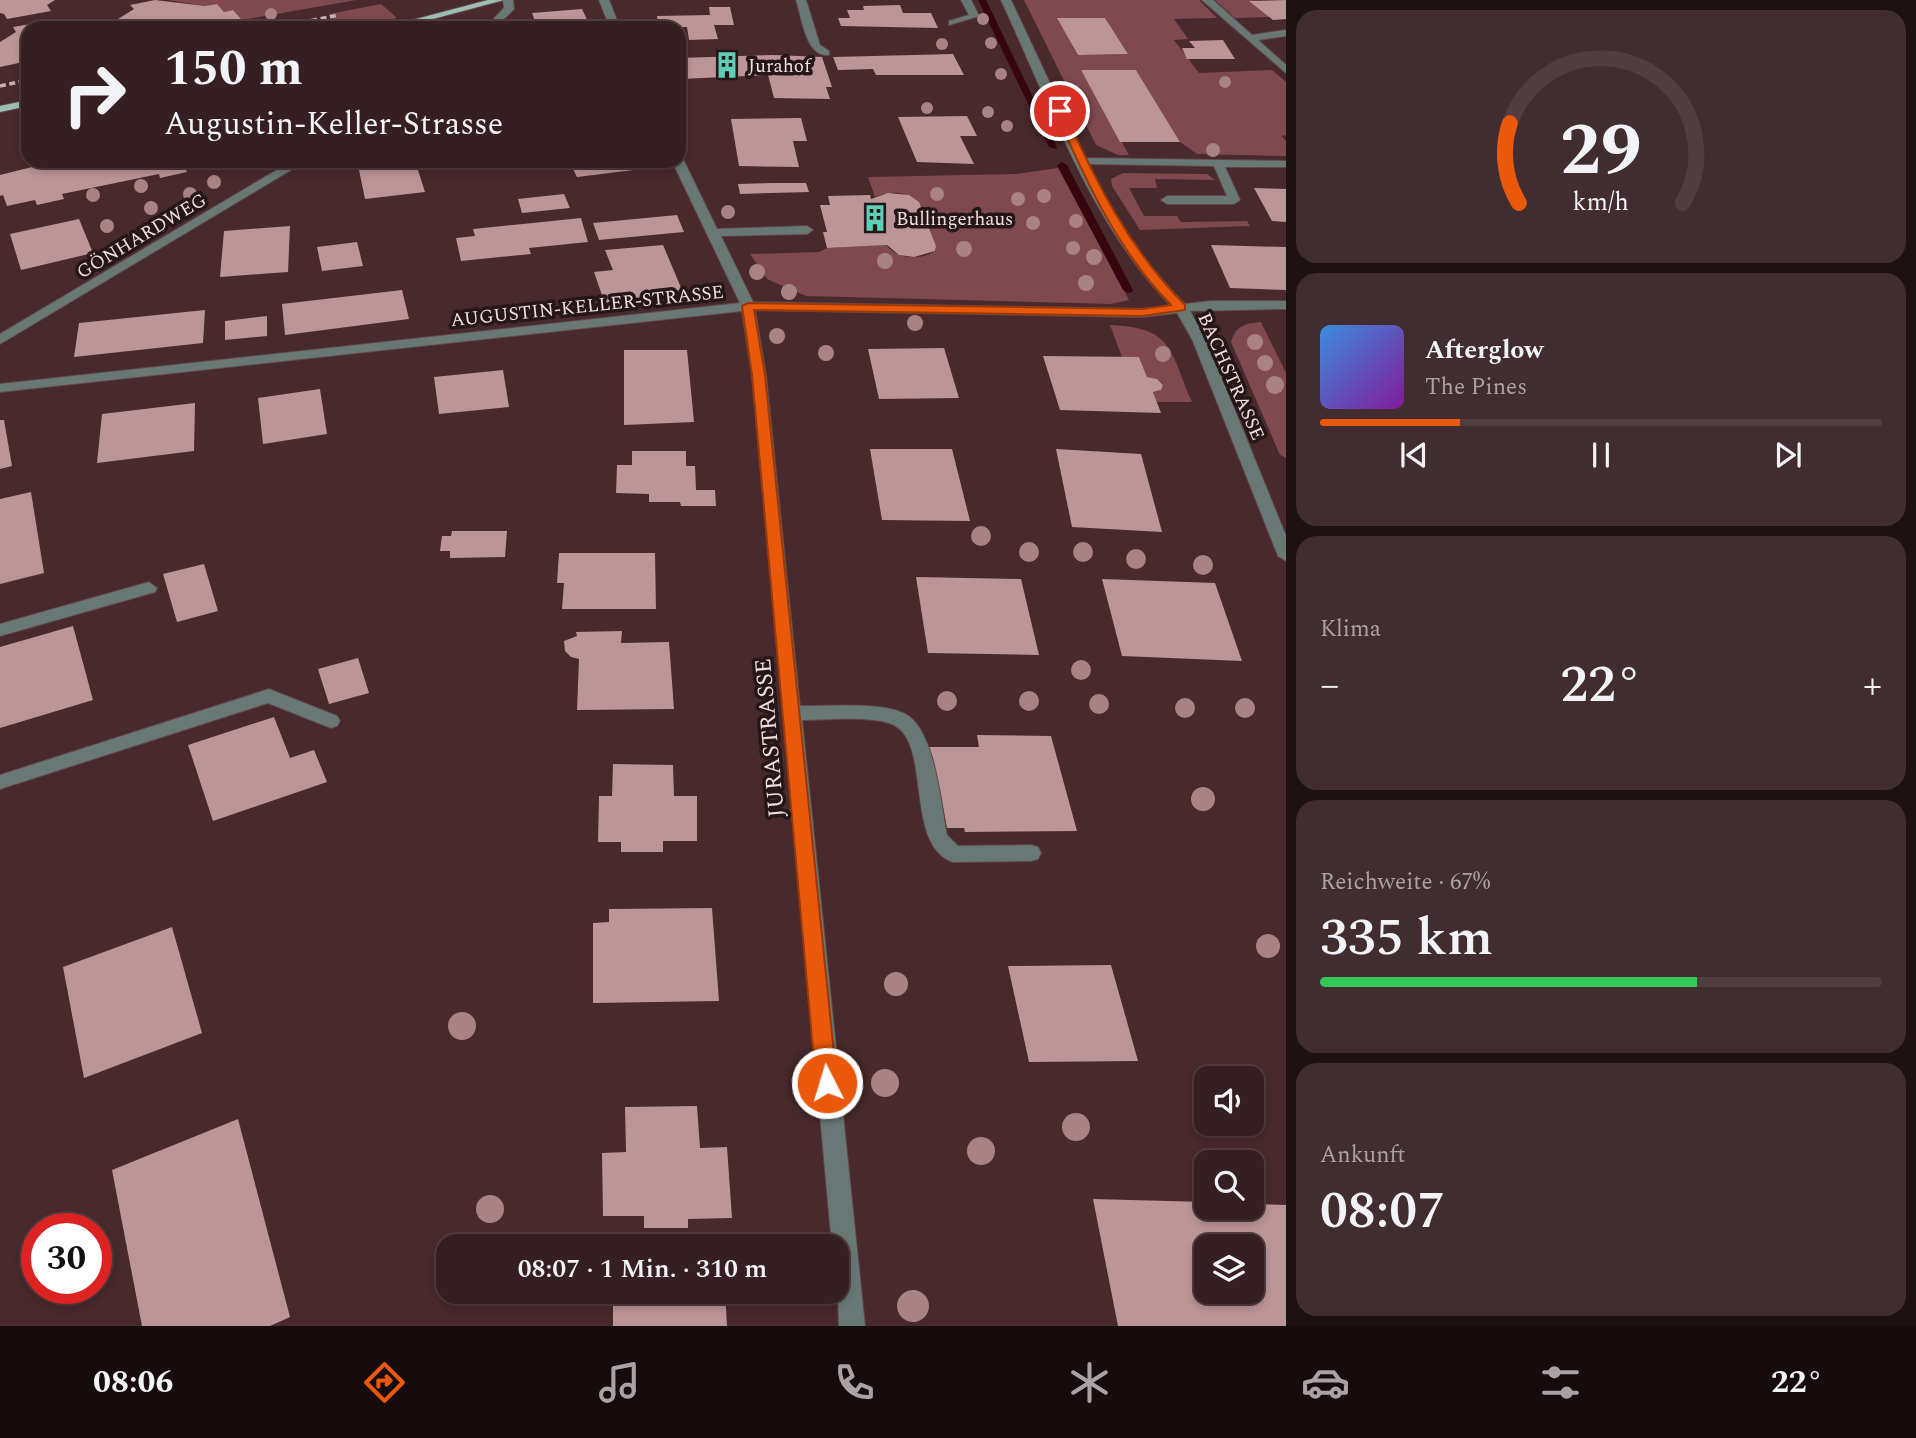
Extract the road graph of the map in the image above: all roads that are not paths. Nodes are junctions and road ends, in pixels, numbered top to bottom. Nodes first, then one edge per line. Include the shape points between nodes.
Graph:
1 (499, 0) edge
2 (508, 0) edge
3 (604, 0) edge
4 (801, 0) edge
5 (966, 0) edge
6 (1006, 0) edge
7 (1207, 0) edge
8 (415, 21) edge
9 (497, 21) edge
10 (612, 21) edge
11 (952, 23) dead end
12 (1286, 33) edge
13 (1250, 38) junction
14 (825, 53) dead end
15 (1286, 70) edge
16 (21, 104) edge
17 (0, 109) edge
18 (1083, 161) junction
19 (1218, 163) junction
20 (1286, 164) edge
21 (288, 168) edge
22 (682, 168) edge
23 (1167, 200) dead end
24 (807, 230) dead end
25 (714, 233) junction
26 (1286, 305) edge
27 (748, 306) junction
28 (1181, 308) junction
29 (0, 340) edge
30 (0, 388) edge
31 (1286, 556) edge
32 (149, 589) dead end
33 (0, 630) edge
34 (791, 713) junction
35 (331, 720) dead end
36 (0, 782) edge
37 (1031, 853) dead end
38 (852, 1326) edge

1 - 8 main road
2 - 9 street via 509,9
3 - 10 street
4 - 14 street via 815,46
5 - 11 street via 974,16
6 - 18 street, BACHSTRASSE
7 - 13 street
12 - 13 street
13 - 15 street
16 - 17 main road
18 - 19 street
18 - 28 street, BACHSTRASSE via 1116,227
19 - 20 street
19 - 23 street via 1234,201
21 - 29 street, GÖNHARDWEG
22 - 25 street, JURASTRASSE
24 - 25 street
25 - 27 street, JURASTRASSE
26 - 28 street, AUGUSTIN-KELLER-STRASSE
27 - 28 street, AUGUSTIN-KELLER-STRASSE via 1142,313
27 - 30 street, AUGUSTIN-KELLER-STRASSE
27 - 34 street, JURASTRASSE
28 - 31 street, BACHSTRASSE via 1199,339
32 - 33 street
34 - 37 street via 878,714 901,720 917,737 938,839 953,854
34 - 38 street, JURASTRASSE
35 - 36 street via 269,696

